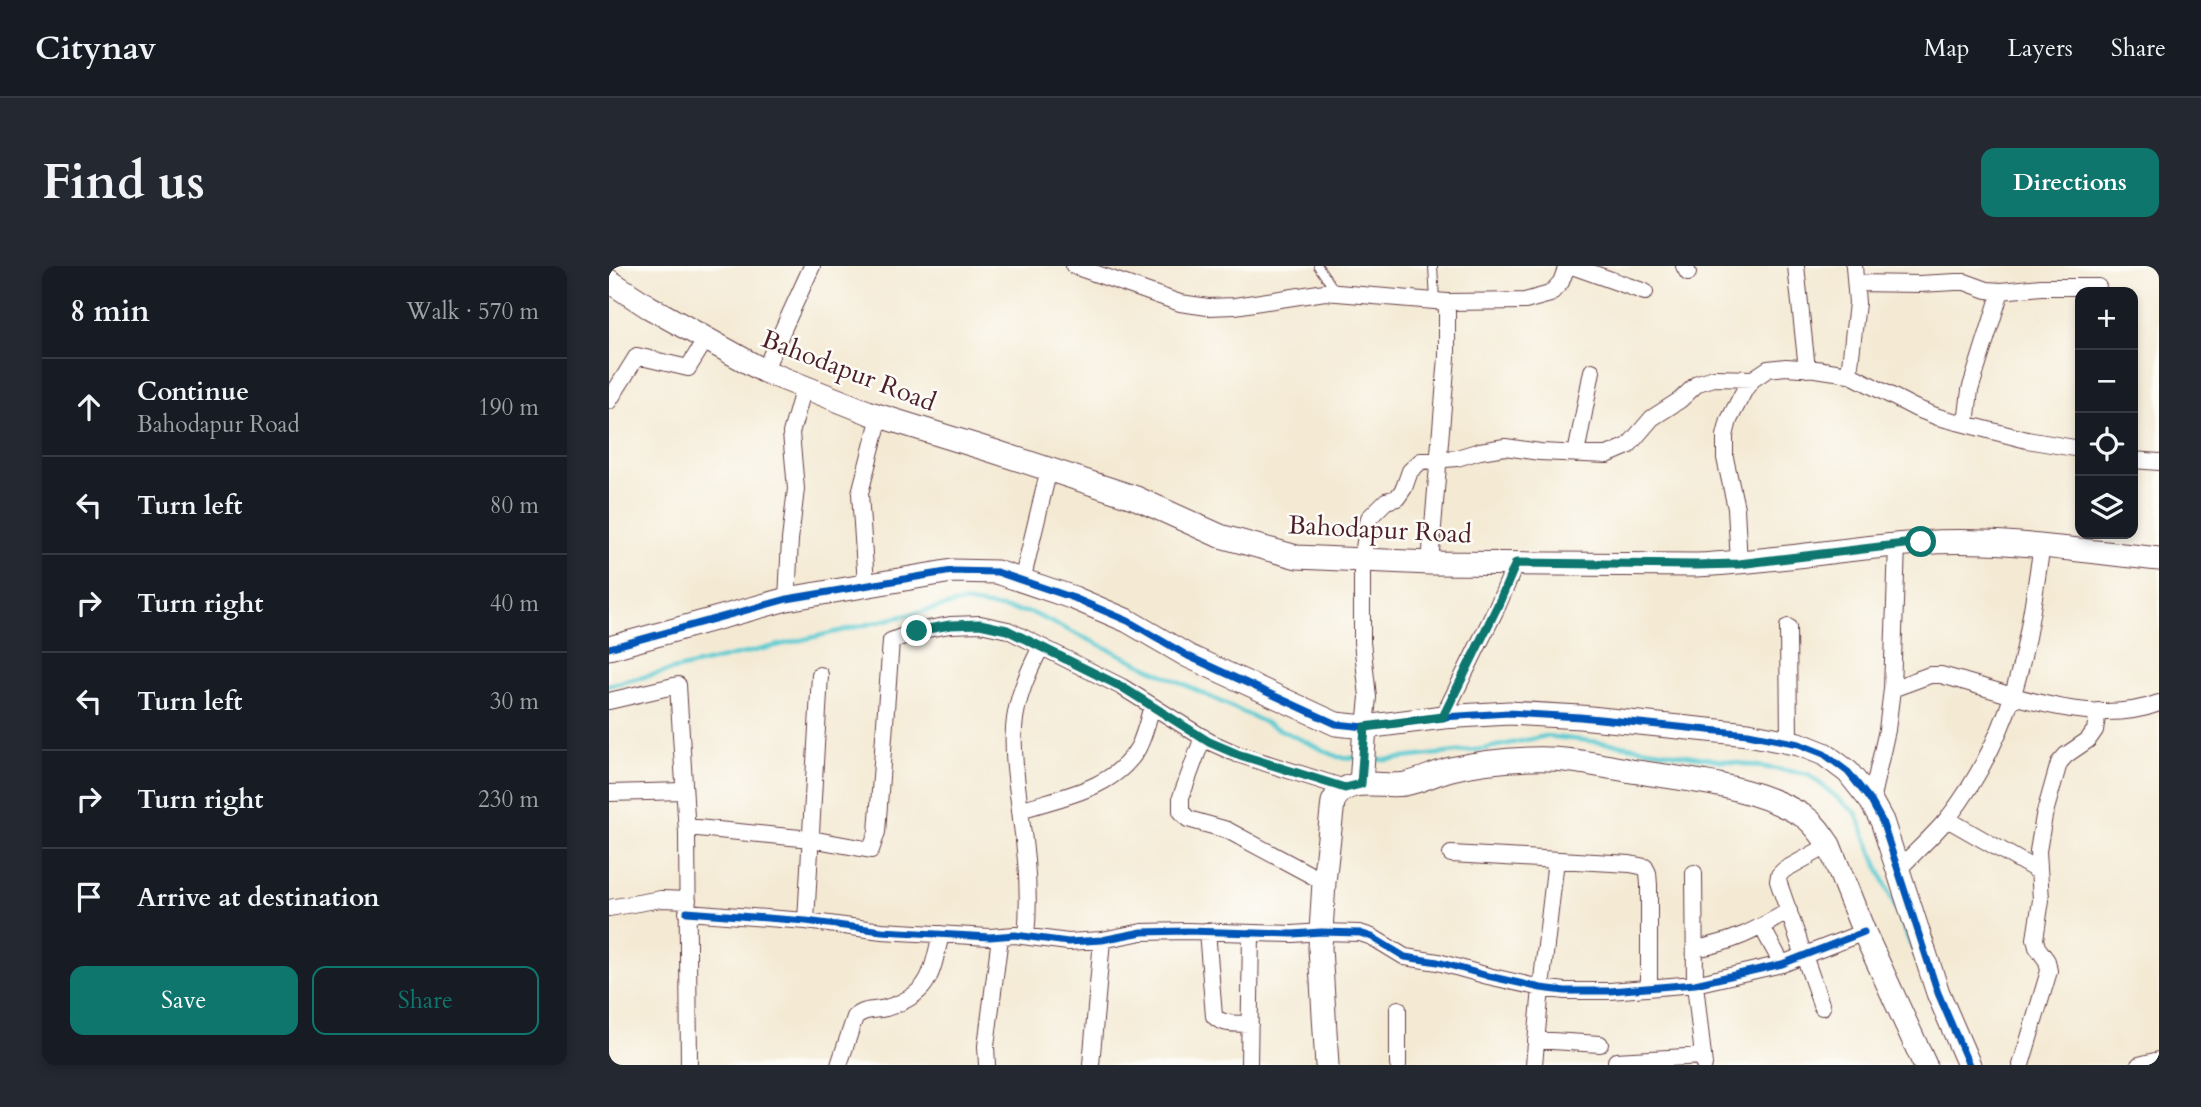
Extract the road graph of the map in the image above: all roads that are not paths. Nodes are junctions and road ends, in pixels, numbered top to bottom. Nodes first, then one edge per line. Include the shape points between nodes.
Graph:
1 (812, 266) edge
2 (1073, 266) edge
3 (1318, 266) edge
4 (1433, 266) edge
5 (1569, 266) edge
6 (1796, 266) edge
7 (1854, 266) edge
8 (1965, 274) edge
9 (609, 281) edge
10 (1856, 283) junction
11 (2075, 287) edge
12 (2001, 291) junction
13 (1645, 292) dead end
14 (1337, 293) junction
15 (1441, 302) junction
16 (706, 339) junction
17 (1807, 369) junction
18 (764, 371) junction
19 (1592, 371) dead end
20 (1849, 374) junction
21 (1753, 379) junction
22 (804, 387) junction
23 (609, 401) edge
24 (880, 416) junction
25 (1966, 424) junction
26 (2075, 448) edge
27 (1576, 454) junction
28 (2138, 460) edge
29 (1438, 461) junction
30 (2159, 462) edge
31 (1049, 469) junction
32 (1897, 545) junction
33 (2042, 546) junction
34 (2159, 559) edge
35 (1362, 560) junction
36 (1430, 563) junction
37 (1516, 563) junction
38 (1739, 564) junction
39 (1023, 581) junction
40 (866, 585) junction
41 (787, 599) junction
42 (1789, 627) dead end
43 (1041, 647) junction
44 (609, 648) edge
45 (820, 675) dead end
46 (1892, 689) junction
47 (2013, 695) junction
48 (609, 701) edge
49 (2159, 703) edge
50 (1152, 706) junction
51 (2098, 711) junction
52 (1443, 717) junction
53 (1364, 733) junction
54 (1203, 737) junction
55 (1789, 742) junction
56 (1356, 781) junction
57 (684, 791) junction
58 (609, 793) edge
59 (1871, 801) junction
60 (1020, 810) junction
61 (1947, 819) junction
62 (687, 827) junction
63 (811, 839) junction
64 (1829, 845) junction
65 (1451, 854) dead end
66 (1556, 860) junction
67 (1899, 869) junction
68 (2038, 871) junction
69 (1694, 873) dead end
70 (1324, 882) junction
71 (687, 906) junction
72 (609, 908) edge
73 (1789, 911) junction
74 (806, 921) junction
75 (1762, 927) junction
76 (1207, 931) junction
77 (1321, 932) junction
78 (1864, 932) junction
79 (1251, 933) junction
80 (941, 934) junction
81 (1026, 936) junction
82 (1000, 937) junction
83 (1102, 940) junction
84 (1695, 949) junction
85 (1805, 955) junction
86 (1781, 964) junction
87 (1695, 984) junction
88 (1541, 988) junction
89 (1649, 988) junction
90 (1822, 1007) dead end
91 (1398, 1009) dead end
92 (1250, 1024) junction
93 (1537, 1040) junction
94 (1600, 1044) dead end
95 (2159, 1060) edge
96 (1616, 1061) dead end
97 (1704, 1061) edge
98 (688, 1065) edge
99 (839, 1065) edge
100 (987, 1065) edge
101 (1091, 1065) edge
102 (1248, 1065) edge
103 (1327, 1065) edge
104 (1398, 1065) edge
105 (1535, 1065) edge
106 (1925, 1065) edge
107 (1969, 1065) edge
108 (2021, 1065) edge
109 (2139, 1065) edge

1 - 18 street
2 - 14 street via 1180,303 1208,307
3 - 14 lane
4 - 15 lane
5 - 13 street
5 - 15 street via 1550,294 1525,301
6 - 17 street
7 - 10 street
8 - 10 street
8 - 12 street via 1987,290
9 - 16 street, Bahodapur Road
10 - 20 street
11 - 12 street
12 - 25 street via 1970,390
14 - 15 street
15 - 29 street via 1447,357
16 - 18 street, Bahodapur Road
16 - 23 street via 688,368 637,356
17 - 20 street
17 - 21 street via 1768,369
18 - 22 street, Bahodapur Road
19 - 27 street
20 - 25 street via 1915,408
21 - 27 street via 1698,383 1652,418 1620,451
21 - 38 street via 1735,406 1725,436
22 - 24 street, Bahodapur Road
22 - 41 street via 791,433 796,489
24 - 31 street, Bahodapur Road
24 - 40 street via 860,493
25 - 26 street
27 - 29 street via 1505,447
28 - 30 street
29 - 35 street via 1420,461 1397,498 1386,501 1369,517
29 - 36 street
31 - 35 street, Bahodapur Road via 1136,498 1220,536 1297,557
31 - 39 street
32 - 33 street, Bahodapur Road via 1977,542
32 - 38 street, Bahodapur Road
32 - 46 street
33 - 34 street, Bahodapur Road
33 - 47 street
35 - 36 street, Bahodapur Road
35 - 53 street via 1362,642 1368,697
36 - 37 street, Bahodapur Road
37 - 38 street, Bahodapur Road
37 - 52 street
39 - 40 street via 997,572 952,571
39 - 53 street via 1128,621 1188,656 1291,705
40 - 41 street
41 - 44 street
42 - 55 street
43 - 50 street
43 - 60 street via 1026,676 1014,726
43 - 63 street via 1007,630 980,624 917,631 891,641 874,844 871,850
45 - 63 street
46 - 47 street via 1941,675
46 - 59 street
47 - 51 street
47 - 61 street via 1974,779
48 - 57 street via 678,685
49 - 51 street via 2131,711
50 - 54 street
50 - 60 street via 1138,748 1110,777
51 - 68 street via 2088,740 2059,763 2044,816
52 - 53 street
52 - 55 street via 1509,713 1580,717
53 - 56 street
54 - 56 street via 1237,754
54 - 70 street via 1181,797 1181,811 1188,819 1227,830
55 - 59 street via 1824,754 1848,772
56 - 64 street via 1399,785 1451,769 1496,762 1566,761 1722,786 1762,797 1808,819
56 - 70 street via 1333,802
57 - 58 street
57 - 62 street
59 - 67 street
60 - 81 street via 1029,906
61 - 67 street
61 - 68 street
62 - 63 street
62 - 71 street
63 - 74 street
64 - 73 street via 1779,875
64 - 78 street
65 - 66 street
66 - 88 street
66 - 89 street via 1645,867
67 - 107 street via 1938,993
68 - 108 street via 2041,900 2035,939 2049,971
69 - 84 street
70 - 77 street
71 - 72 street via 661,899
71 - 74 street
71 - 98 street
73 - 75 street
73 - 85 street
74 - 80 street
75 - 84 street
75 - 86 street
76 - 79 street
76 - 83 street via 1142,932
76 - 92 street via 1214,1016 1226,1023
77 - 79 street
77 - 88 street via 1360,933 1405,957
77 - 103 street
78 - 85 street
78 - 106 street
79 - 92 street
80 - 82 street
80 - 99 street via 932,974 924,987 912,998 860,1012
81 - 82 street
81 - 83 street via 1068,943
82 - 100 street
83 - 101 street
84 - 87 street
85 - 86 street
85 - 90 street
86 - 87 street
87 - 89 street
87 - 97 street
88 - 89 street
88 - 93 street
91 - 104 street
92 - 102 street
93 - 94 street
93 - 105 street
95 - 109 street
96 - 97 street

